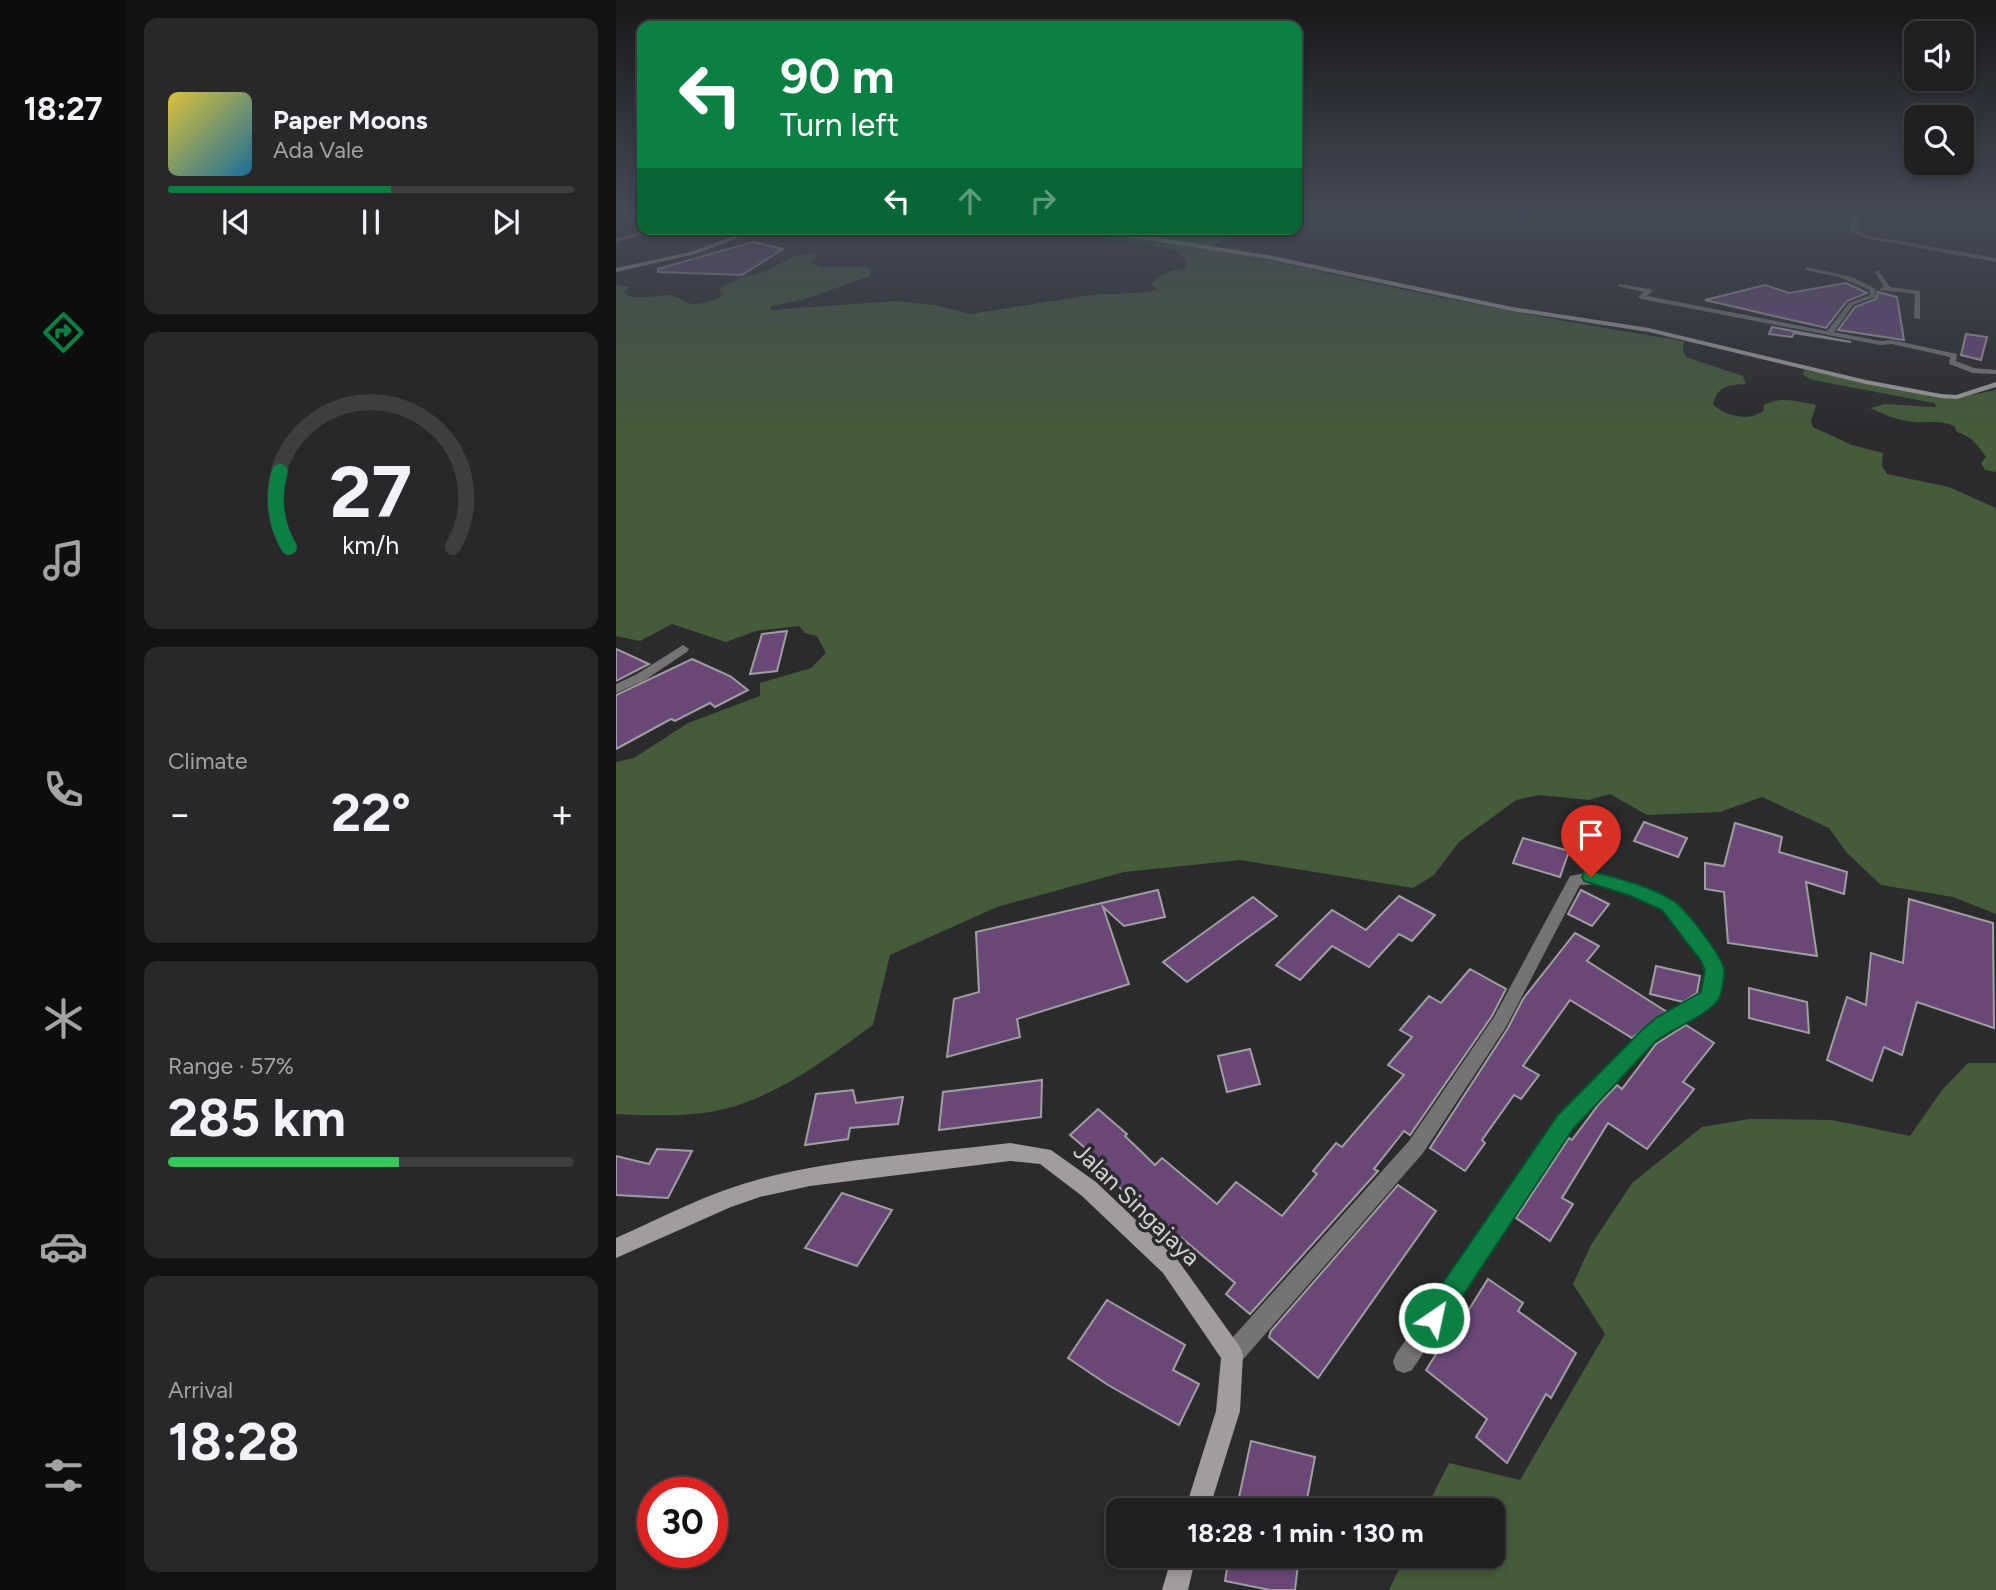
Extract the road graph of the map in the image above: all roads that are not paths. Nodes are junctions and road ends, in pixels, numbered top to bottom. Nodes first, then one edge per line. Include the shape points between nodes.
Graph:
1 (1396, 284) edge
2 (1865, 284) edge
3 (1885, 284) edge
4 (1620, 286) dead end
5 (1873, 289) junction
6 (1888, 289) junction
7 (1918, 318) dead end
8 (1830, 332) junction
9 (1996, 372) edge
10 (1996, 384) edge
11 (684, 649) dead end
12 (616, 689) edge
13 (616, 1248) edge
14 (1232, 1354) junction
15 (1405, 1362) dead end
16 (1201, 1498) edge
17 (1181, 1568) edge
18 (1175, 1590) edge

1 - 10 street via 1512,309 1649,330 1941,396 1957,397
2 - 5 street
3 - 6 street
4 - 8 street via 1650,290 1641,297
5 - 6 street
5 - 8 street via 1873,296 1851,304
6 - 7 street via 1918,292
8 - 9 street via 1954,356 1952,362 1963,368
11 - 12 street
13 - 14 street, Jalan Singajaya via 728,1198 810,1177 1033,1153 1056,1162 1089,1189 1170,1266
14 - 15 street via 1416,1147 1500,1022 1575,880 1591,877 1668,906 1709,957 1715,970 1710,995 1648,1037 1566,1122
14 - 16 street via 1228,1411
17 - 18 street

